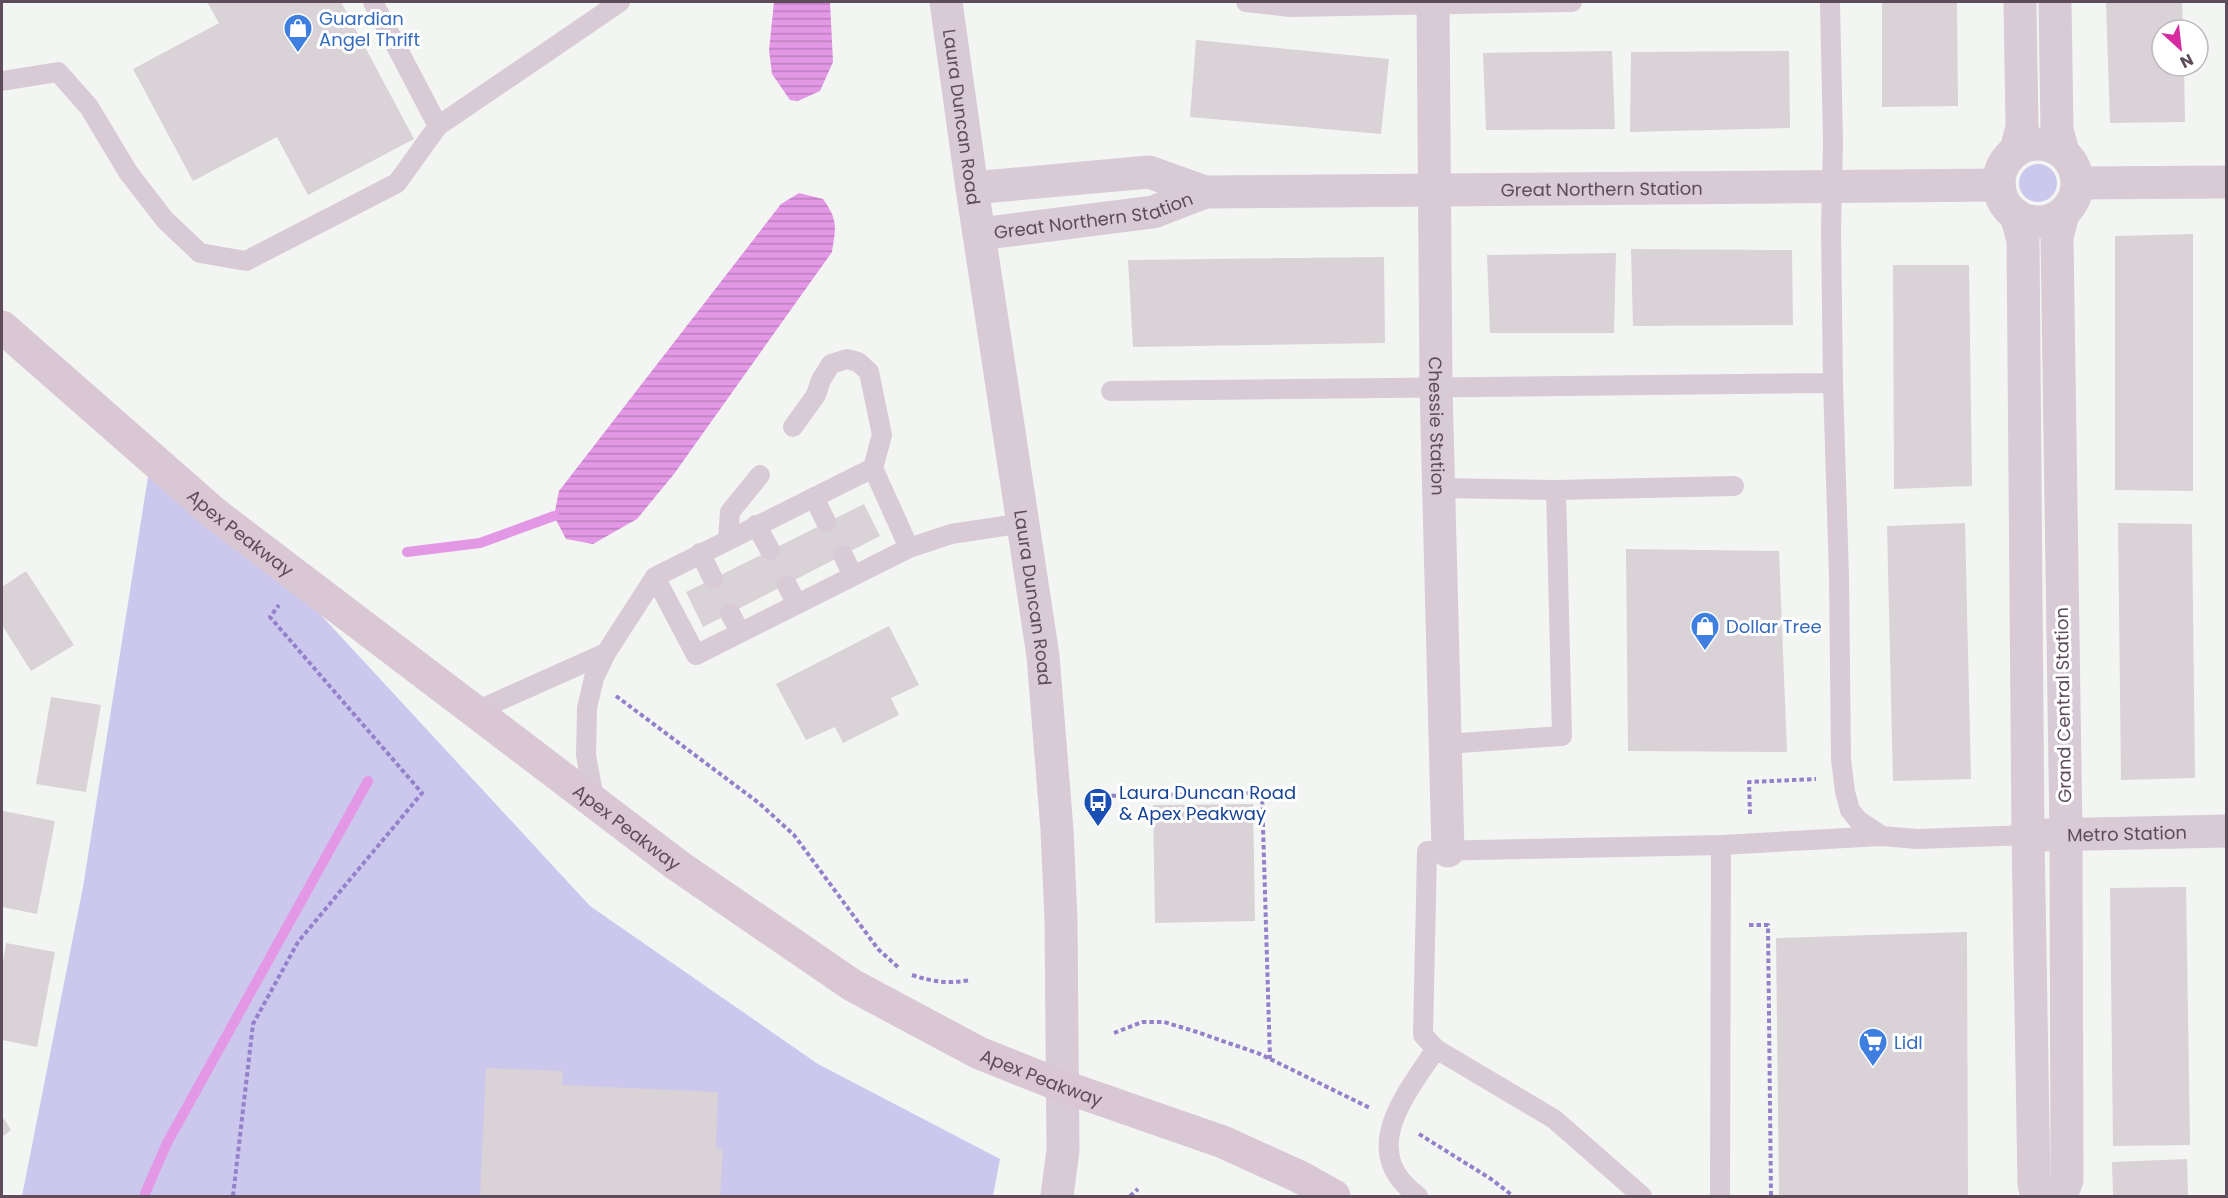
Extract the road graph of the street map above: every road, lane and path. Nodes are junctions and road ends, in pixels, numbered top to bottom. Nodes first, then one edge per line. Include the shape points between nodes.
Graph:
1 (373, 2) edge
2 (620, 2) edge
3 (946, 2) edge
4 (1246, 2) edge
5 (1572, 2) edge
6 (1830, 2) edge
7 (2020, 2) edge
8 (2055, 2) edge
9 (1433, 3) edge
10 (2, 81) edge
11 (438, 126) junction
12 (2016, 151) junction
13 (2063, 152) junction
14 (2226, 182) edge
15 (2078, 183) junction
16 (1999, 185) junction
17 (1833, 186) junction
18 (972, 188) junction
19 (1434, 190) junction
20 (1205, 192) junction
21 (2063, 213) junction
22 (2016, 215) junction
23 (980, 234) junction
24 (2, 327) edge
25 (1833, 383) junction
26 (1436, 387) junction
27 (1111, 391) dead end
28 (793, 427) dead end
29 (873, 468) junction
30 (760, 475) dead end
31 (1734, 486) dead end
32 (1439, 488) junction
33 (1556, 490) junction
34 (814, 497) junction
35 (826, 522) dead end
36 (1023, 523) junction
37 (756, 525) junction
38 (728, 539) junction
39 (909, 548) junction
40 (770, 550) dead end
41 (700, 553) junction
42 (843, 555) dead end
43 (853, 576) junction
44 (298, 577) junction
45 (655, 577) junction
46 (712, 579) dead end
47 (787, 585) dead end
48 (797, 604) junction
49 (730, 613) dead end
50 (740, 632) junction
51 (606, 653) junction
52 (613, 694) dead end
53 (474, 712) junction
54 (1445, 744) junction
55 (1823, 779) dead end
56 (1104, 796) dead end
57 (595, 804) junction
58 (1750, 814) dead end
59 (2226, 831) edge
60 (2028, 835) junction
61 (2066, 835) junction
62 (1882, 836) junction
63 (1721, 845) junction
64 (1448, 851) junction
65 (1746, 925) dead end
66 (970, 980) dead end
67 (1114, 1033) dead end
68 (1436, 1049) junction
69 (1270, 1059) junction
70 (1062, 1086) junction
71 (1375, 1110) dead end
72 (1414, 1131) dead end
73 (1138, 1189) dead end
74 (233, 1197) edge
75 (1057, 1197) edge
76 (1130, 1197) edge
77 (1334, 1197) edge
78 (1418, 1197) edge
79 (1513, 1197) edge
80 (1642, 1197) edge
81 (1720, 1197) edge
82 (1771, 1197) edge
83 (2037, 1197) edge
84 (2061, 1197) edge

1 - 11 lane
2 - 11 lane
3 - 18 street, Laura Duncan Road
4 - 9 lane via 1290,7
5 - 9 lane
6 - 17 lane
7 - 12 street via 2022,127
8 - 13 street via 2056,130
9 - 19 street, Chessie Station
10 - 11 lane via 58,72 88,107 128,172 165,220 200,252 246,261 397,183
12 - 13 street via 2025,145 2045,143
12 - 16 street via 2002,165
13 - 15 street via 2076,171
14 - 15 street
15 - 21 street via 2074,200
16 - 17 street, Great Northern Station
16 - 22 street via 2007,207
17 - 19 street, Great Northern Station
17 - 25 lane
18 - 20 street, Great Northern Station via 1149,172
18 - 23 street, Laura Duncan Road
19 - 20 street, Great Northern Station
19 - 26 street, Chessie Station
20 - 23 street, Great Northern Station via 1153,212
21 - 22 street via 2040,222
21 - 61 street, Grand Central Station via 2057,237
22 - 60 street, Grand Central Station via 2024,240
23 - 36 street, Laura Duncan Road
24 - 44 main road, Apex Peakway via 214,513
25 - 26 lane
25 - 62 lane via 1841,759 1850,810
26 - 27 lane
26 - 32 street, Chessie Station
28 - 29 lane via 816,395 831,364 847,359 858,362 869,372 882,435
29 - 34 lane
29 - 39 lane
30 - 38 lane via 729,512
31 - 33 lane
32 - 33 lane
32 - 54 street, Chessie Station
33 - 54 lane via 1562,736
34 - 35 lane
34 - 37 lane
36 - 39 lane via 951,534
36 - 70 street, Laura Duncan Road via 1043,656 1057,830
37 - 38 lane
37 - 40 lane
38 - 41 lane
39 - 43 lane
41 - 45 lane
41 - 46 lane
42 - 43 lane
43 - 48 lane
44 - 53 main road, Apex Peakway
44 - 74 path via 270,617 422,793 298,942 253,1024
45 - 50 lane via 696,655
45 - 51 lane
47 - 48 lane
48 - 50 lane
49 - 50 lane
51 - 53 lane
51 - 57 lane via 594,678 587,708 586,755
52 - 66 path via 759,803 794,836 878,949 904,973 951,984
53 - 57 main road, Apex Peakway
54 - 64 street, Chessie Station
55 - 58 path via 1749,782
56 - 69 path via 1262,793
57 - 70 main road, Apex Peakway via 852,985 979,1053
59 - 61 street, Metro Station
60 - 61 street, Metro Station
60 - 62 lane
60 - 83 street, Grand Central Station
61 - 84 street, Grand Central Station via 2067,1180
62 - 63 lane
63 - 64 lane
63 - 81 lane
64 - 68 lane via 1426,851 1422,1035
65 - 82 path via 1768,925
67 - 69 path via 1142,1022 1164,1022
68 - 78 lane via 1394,1115 1388,1136 1390,1166
68 - 80 lane via 1554,1119
69 - 71 path
70 - 75 street, Laura Duncan Road via 1063,1150
70 - 77 main road, Apex Peakway via 1223,1142
72 - 79 path
73 - 76 path

